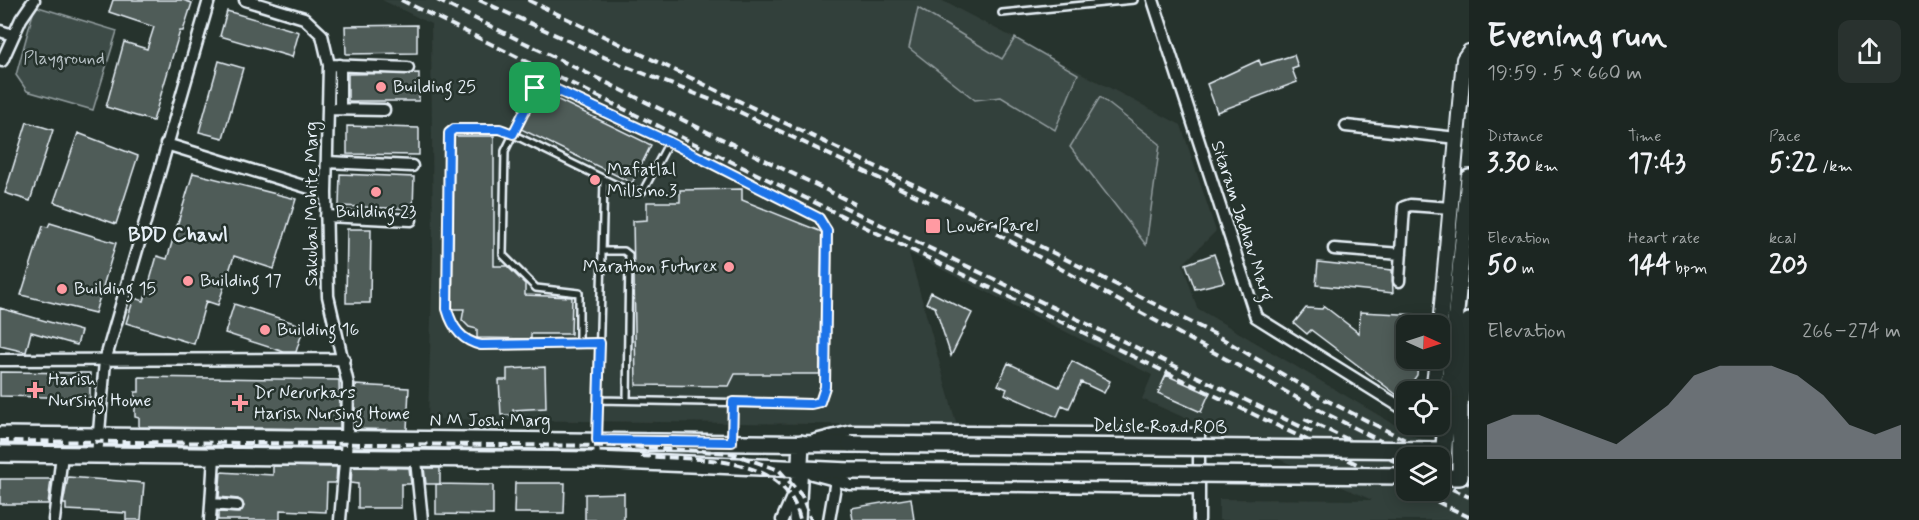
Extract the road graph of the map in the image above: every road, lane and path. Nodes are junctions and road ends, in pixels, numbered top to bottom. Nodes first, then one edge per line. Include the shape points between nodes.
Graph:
1 (34, 0) edge
2 (209, 0) edge
3 (245, 0) edge
4 (1134, 0) edge
5 (1153, 0) edge
6 (1002, 13) dead end
7 (0, 31) edge
8 (13, 35) junction
9 (1469, 52) edge
10 (2, 60) dead end
11 (335, 65) junction
12 (408, 68) dead end
13 (328, 109) junction
14 (340, 109) junction
15 (384, 110) dead end
16 (1346, 126) dead end
17 (513, 134) junction
18 (1457, 138) junction
19 (669, 142) junction
20 (166, 144) junction
21 (327, 162) junction
22 (412, 166) dead end
23 (1469, 178) edge
24 (604, 179) junction
25 (326, 193) junction
26 (1451, 208) junction
27 (326, 216) junction
28 (411, 220) dead end
29 (1334, 249) dead end
30 (602, 251) junction
31 (1401, 254) junction
32 (1399, 281) dead end
33 (1441, 315) edge
34 (1469, 321) edge
35 (579, 343) junction
36 (600, 343) junction
37 (345, 359) junction
38 (0, 360) edge
39 (105, 362) junction
40 (627, 399) junction
41 (598, 400) junction
42 (733, 402) junction
43 (1396, 404) edge
44 (1454, 404) junction
45 (1450, 427) edge
46 (1469, 428) edge
47 (0, 435) edge
48 (98, 436) junction
49 (347, 440) junction
50 (597, 440) junction
51 (732, 442) junction
52 (801, 443) junction
53 (1443, 447) edge
54 (1396, 450) edge
55 (1464, 450) edge
56 (0, 454) edge
57 (62, 455) junction
58 (97, 456) junction
59 (213, 458) junction
60 (346, 459) junction
61 (416, 460) junction
62 (597, 460) junction
63 (800, 475) junction
64 (1396, 476) edge
65 (1464, 477) edge
66 (836, 480) junction
67 (1198, 488) junction
68 (211, 504) junction
69 (237, 506) dead end
70 (798, 514) edge
71 (56, 520) edge
72 (210, 520) edge
73 (340, 520) edge
74 (422, 520) edge
75 (782, 520) edge
76 (829, 520) edge
77 (1199, 520) edge

1 - 8 street
2 - 20 street
3 - 11 street, Sakubai Mohite Marg via 304,18 322,35
4 - 6 lane
5 - 43 street, Sitaram Jadhav Marg via 1256,317
7 - 8 street
8 - 10 street
9 - 18 street via 1464,59
11 - 12 street
11 - 13 street, Sakubai Mohite Marg
11 - 14 street
13 - 14 street
13 - 21 street, Sakubai Mohite Marg
14 - 15 street
16 - 18 street
17 - 19 lane via 540,84
17 - 24 lane
17 - 35 lane via 505,151 503,255 536,288 579,293
17 - 35 lane via 500,129 454,129 449,133 450,320 459,334 481,345
18 - 26 street
19 - 24 lane via 643,191 629,191
19 - 42 lane via 819,218 827,231 823,397 811,404
20 - 25 street
20 - 39 street
21 - 22 street
21 - 25 street, Sakubai Mohite Marg
23 - 44 main road
24 - 30 lane
25 - 27 street, Sakubai Mohite Marg
26 - 31 street via 1406,205
26 - 33 street
27 - 28 street
27 - 37 street, Sakubai Mohite Marg via 328,296
29 - 31 street
30 - 36 lane
30 - 40 lane via 624,251 629,255
31 - 32 street
34 - 44 main road
35 - 36 lane
36 - 41 lane
37 - 39 street
37 - 49 street, Sakubai Mohite Marg
38 - 39 street
39 - 48 street
40 - 41 lane
40 - 42 lane
41 - 50 lane
42 - 51 lane
44 - 53 main road, bridge
44 - 55 main road, bridge
45 - 46 street
47 - 48 main road, N M Joshi Marg
48 - 49 main road, N M Joshi Marg
48 - 58 street
49 - 50 main road, N M Joshi Marg
49 - 60 street, Sakubai Mohite Marg
50 - 51 main road, N M Joshi Marg
50 - 62 lane
51 - 52 main road, N M Joshi Marg
52 - 54 main road, Delisle Road ROB, bridge
52 - 63 main road
52 - 67 street via 851,431 1199,434
55 - 65 main road, bridge
56 - 57 main road
57 - 58 main road
57 - 71 street
58 - 59 main road
59 - 60 main road
59 - 68 street
60 - 61 main road
60 - 73 street, Sakubai Mohite Marg
61 - 62 main road
61 - 74 street
62 - 63 main road
63 - 64 main road, bridge via 850,471
63 - 66 street
63 - 70 main road
63 - 75 street
66 - 67 street via 850,484
66 - 76 street
67 - 77 street
68 - 69 street
68 - 72 street

